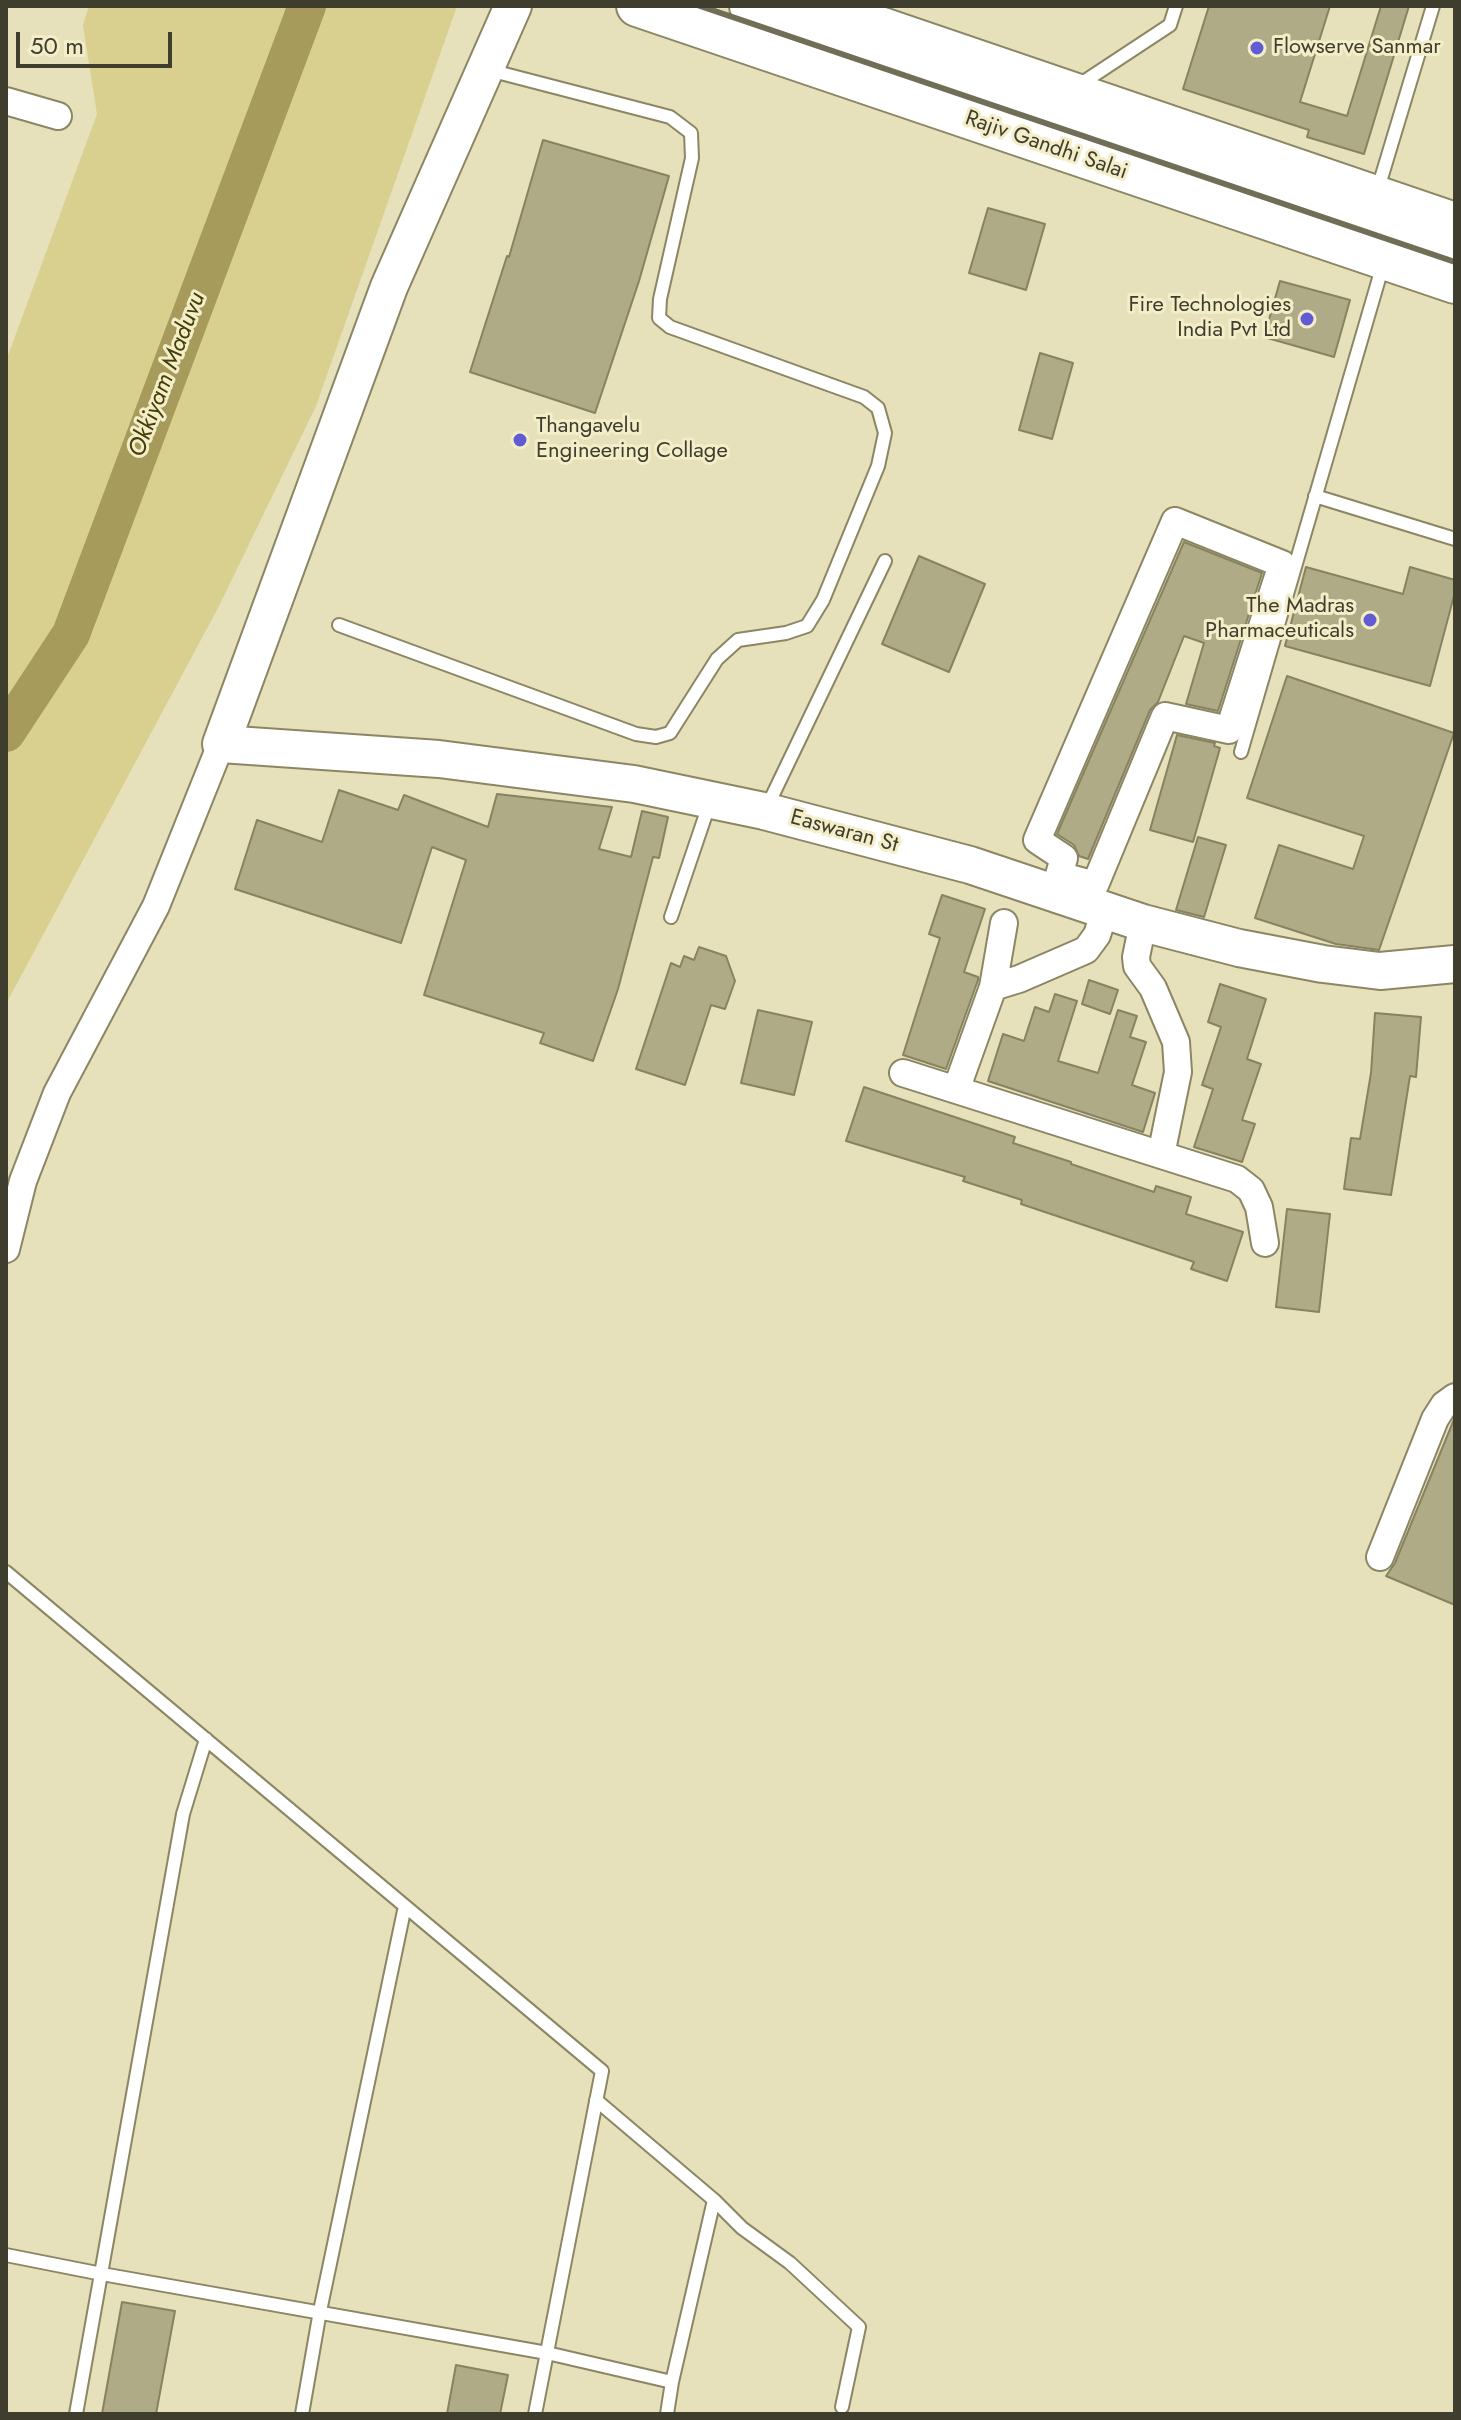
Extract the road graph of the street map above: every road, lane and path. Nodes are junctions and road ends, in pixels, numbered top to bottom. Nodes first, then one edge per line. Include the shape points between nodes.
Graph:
1 (513, 6) edge
2 (624, 6) edge
3 (637, 6) edge
4 (750, 6) edge
5 (824, 6) edge
6 (1176, 6) edge
7 (1433, 6) edge
8 (485, 69) junction
9 (1069, 91) junction
10 (6, 101) edge
11 (58, 116) dead end
12 (1376, 195) junction
13 (1455, 221) edge
14 (1455, 245) edge
15 (1380, 275) junction
16 (1455, 283) edge
17 (1455, 303) edge
18 (1315, 496) junction
19 (1455, 539) edge
20 (885, 561) dead end
21 (339, 625) dead end
22 (221, 744) junction
23 (1241, 752) dead end
24 (711, 799) junction
25 (764, 811) junction
26 (1089, 898) junction
27 (671, 917) dead end
28 (1004, 923) dead end
29 (1143, 923) junction
30 (1455, 964) edge
31 (993, 987) junction
32 (903, 1073) dead end
33 (956, 1090) junction
34 (1161, 1155) junction
35 (1265, 1243) dead end
36 (6, 1249) edge
37 (1455, 1397) edge
38 (1380, 1557) dead end
39 (6, 1572) edge
40 (206, 1739) junction
41 (405, 1906) junction
42 (596, 2100) junction
43 (714, 2200) junction
44 (6, 2255) edge
45 (102, 2274) junction
46 (320, 2311) junction
47 (547, 2353) junction
48 (672, 2382) junction
49 (842, 2407) dead end
50 (76, 2414) edge
51 (302, 2414) edge
52 (535, 2414) edge
53 (667, 2414) edge

1 - 8 street
2 - 15 street via 780,75
3 - 16 main road, Rajiv Gandhi Salai
4 - 14 main road, Rajiv Gandhi Salai
5 - 9 street
6 - 9 lane via 1170,25
7 - 12 lane
8 - 21 lane via 670,117 691,133 692,158 659,318 670,327 864,397 878,408 885,433 878,466 823,600 807,626 738,640 717,659 670,733 636,734
8 - 22 street via 389,287
9 - 12 street
10 - 11 street
12 - 13 street
15 - 17 street
15 - 18 lane
18 - 19 lane
18 - 23 lane
20 - 25 lane
22 - 24 street, Easwaran St via 439,759
22 - 36 street via 156,906 57,1093 23,1181
24 - 25 street, Easwaran St
24 - 27 lane
25 - 26 street, Easwaran St
26 - 26 street via 1059,875 1064,858 1037,840 1175,521 1282,564 1229,730 1165,716
26 - 29 street, Easwaran St
26 - 31 street via 1097,935 1086,950
28 - 31 street
29 - 30 street, Easwaran St via 1323,964 1380,971
29 - 34 street via 1137,966 1153,988 1176,1042 1178,1072
31 - 33 street
32 - 33 street
33 - 34 street
34 - 35 street via 1237,1179 1251,1190
37 - 38 street via 1435,1419
39 - 40 lane
40 - 41 lane
40 - 45 lane via 183,1814
41 - 42 lane via 602,2071
41 - 46 lane
42 - 43 lane
42 - 47 lane
43 - 48 lane
43 - 49 lane via 859,2327
44 - 45 lane
45 - 46 lane
45 - 50 lane
46 - 47 lane
46 - 51 lane
47 - 48 lane
47 - 52 lane
48 - 53 lane

